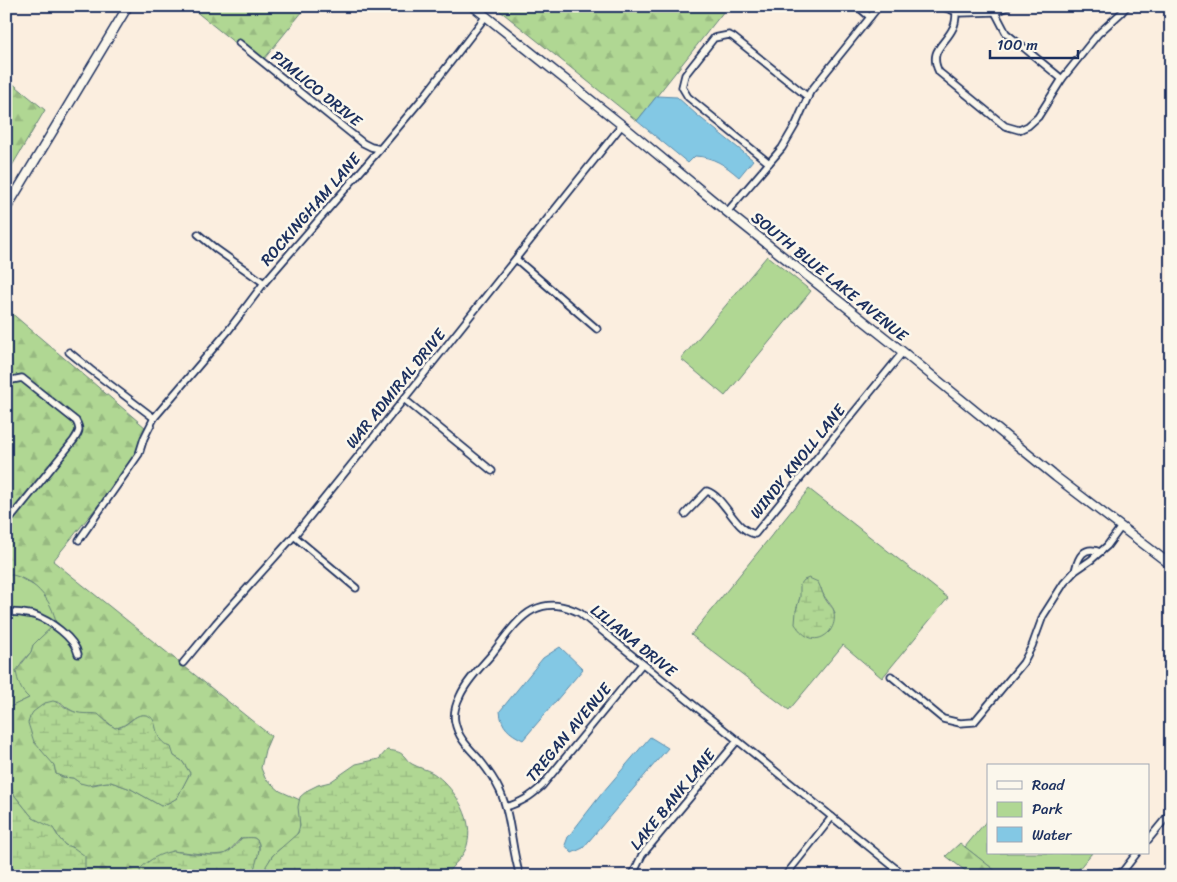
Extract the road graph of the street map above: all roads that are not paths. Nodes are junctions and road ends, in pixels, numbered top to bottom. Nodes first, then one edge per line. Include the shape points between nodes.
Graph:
1 (128, 6) edge
2 (473, 6) edge
3 (857, 6) edge
4 (878, 6) edge
5 (940, 6) edge
6 (1008, 6) edge
7 (1127, 6) edge
8 (956, 12) junction
9 (995, 12) junction
10 (486, 16) junction
11 (870, 17) junction
12 (239, 43) dead end
13 (1062, 79) junction
14 (808, 97) junction
15 (622, 125) junction
16 (380, 149) junction
17 (769, 163) junction
18 (6, 209) edge
19 (727, 212) junction
20 (198, 234) dead end
21 (516, 259) junction
22 (264, 283) junction
23 (597, 329) dead end
24 (70, 352) dead end
25 (903, 352) junction
26 (6, 386) edge
27 (404, 400) junction
28 (154, 418) junction
29 (492, 471) dead end
30 (685, 514) dead end
31 (6, 521) edge
32 (1121, 527) junction
33 (294, 536) junction
34 (78, 540) dead end
35 (1100, 552) junction
36 (1171, 565) edge
37 (1075, 571) junction
38 (356, 588) dead end
39 (6, 612) edge
40 (78, 654) dead end
41 (183, 663) dead end
42 (642, 664) junction
43 (891, 676) dead end
44 (737, 741) junction
45 (506, 806) junction
46 (1171, 812) edge
47 (832, 817) junction
48 (1150, 838) edge
49 (1136, 854) edge
50 (897, 869) junction
51 (1123, 873) edge
52 (520, 876) edge
53 (633, 876) edge
54 (784, 876) edge
55 (892, 876) edge
56 (905, 876) edge
57 (1113, 876) edge

1 - 18 main road
2 - 10 main road, SOUTH BLUE LAKE AVENUE
3 - 11 street
4 - 11 street
5 - 8 street
6 - 9 street
7 - 13 street via 1098,34
8 - 9 street
8 - 13 street via 954,26 936,53 935,63 939,72 1005,126 1018,130 1038,118
9 - 13 street via 1006,33
10 - 15 main road, SOUTH BLUE LAKE AVENUE
10 - 16 street, ROCKINGHAM LANE
11 - 14 street
12 - 16 street, PIMLICO DRIVE via 363,143
14 - 17 street via 782,148
14 - 17 street via 729,35 714,38 685,75 682,87 688,97
15 - 19 main road, SOUTH BLUE LAKE AVENUE
15 - 21 street, WAR ADMIRAL DRIVE
16 - 22 street, ROCKINGHAM LANE
17 - 19 street
19 - 25 main road, SOUTH BLUE LAKE AVENUE
20 - 22 street
21 - 23 street
21 - 27 street, WAR ADMIRAL DRIVE
22 - 28 street, ROCKINGHAM LANE
24 - 28 street
25 - 30 street, WINDY KNOLL LANE via 755,534 748,533 707,491
25 - 32 main road, SOUTH BLUE LAKE AVENUE
26 - 31 street via 12,380 22,378 76,421 79,432
27 - 29 street
27 - 33 street, WAR ADMIRAL DRIVE
28 - 34 street, ROCKINGHAM LANE via 139,454
32 - 35 street
32 - 36 main road, SOUTH BLUE LAKE AVENUE
33 - 38 street
33 - 41 street, WAR ADMIRAL DRIVE
35 - 37 street
35 - 37 street via 1085,551
37 - 43 street via 1043,616 1023,663 974,722 944,719
39 - 40 street via 36,616 57,627 72,640
42 - 44 street, LILIANA DRIVE
42 - 45 street, TREGAN AVENUE via 542,786 529,798
42 - 45 street, LILIANA DRIVE via 569,607 547,605 532,610 520,620 465,686 455,707 460,737 489,773
44 - 47 street, LILIANA DRIVE
44 - 53 street, LAKE BANK LANE via 642,855
45 - 52 street, LILIANA DRIVE
46 - 48 street
47 - 50 street, LILIANA DRIVE
47 - 54 street
49 - 51 street
50 - 55 street
50 - 56 street, LILIANA DRIVE
51 - 57 street

